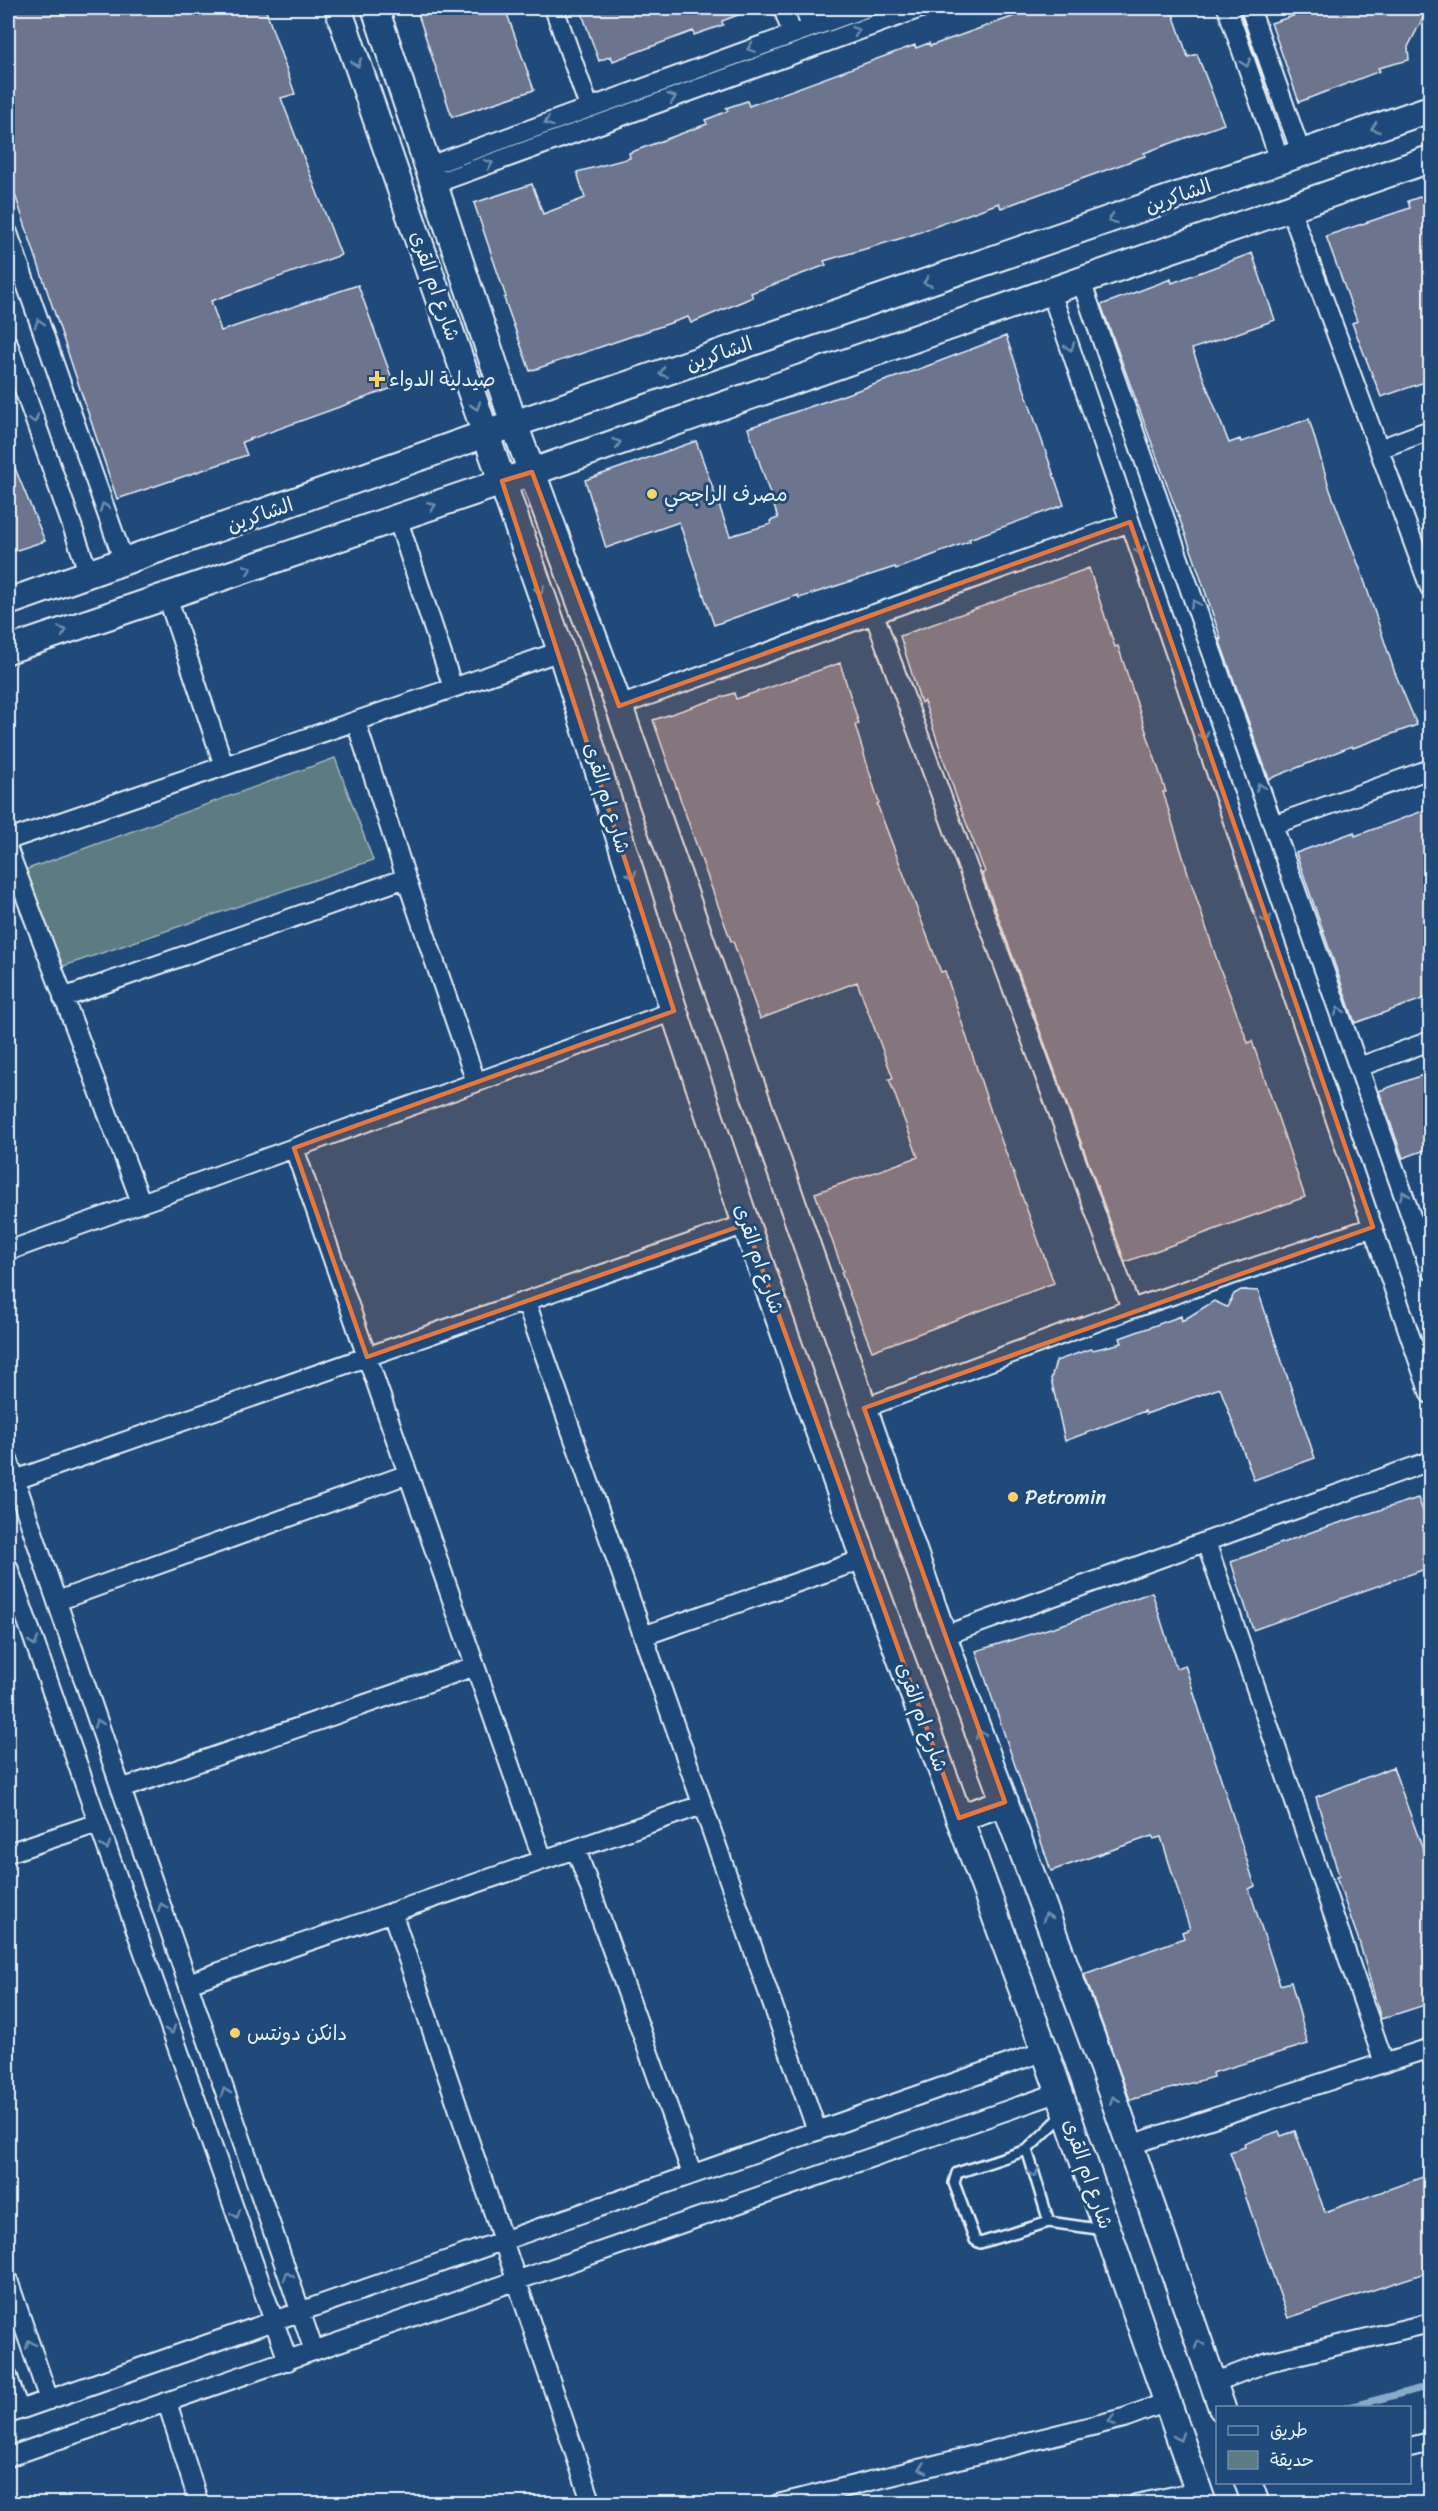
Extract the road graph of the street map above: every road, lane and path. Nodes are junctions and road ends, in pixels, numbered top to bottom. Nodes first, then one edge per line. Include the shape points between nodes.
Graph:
1 (338, 8) edge
2 (375, 8) edge
3 (554, 8) edge
4 (783, 8) edge
5 (804, 8) edge
6 (865, 8) edge
7 (921, 8) edge
8 (1227, 8) edge
9 (1250, 8) edge
10 (811, 27) junction
11 (792, 33) junction
12 (589, 106) junction
13 (1431, 109) edge
14 (1291, 157) junction
15 (1431, 159) edge
16 (431, 175) junction
17 (1290, 208) junction
18 (8, 233) edge
19 (1081, 281) junction
20 (1051, 292) junction
21 (9, 350) edge
22 (514, 424) junction
23 (1431, 430) edge
24 (487, 435) junction
25 (1379, 449) junction
26 (532, 472) junction
27 (502, 481) junction
28 (397, 517) junction
29 (1130, 522) junction
30 (124, 562) junction
31 (89, 574) junction
32 (1431, 588) edge
33 (167, 596) junction
34 (8, 602) edge
35 (874, 614) junction
36 (8, 650) edge
37 (561, 651) junction
38 (453, 688) junction
39 (619, 706) junction
40 (356, 722) junction
41 (224, 766) junction
42 (1431, 769) edge
43 (1273, 825) junction
44 (8, 840) edge
45 (8, 850) edge
46 (406, 878) junction
47 (63, 998) junction
48 (674, 1011) junction
49 (1431, 1041) edge
50 (1359, 1066) junction
51 (476, 1082) junction
52 (294, 1148) junction
53 (141, 1202) junction
54 (746, 1224) junction
55 (1373, 1227) junction
56 (8, 1251) edge
57 (1431, 1270) edge
58 (526, 1302) junction
59 (1131, 1309) junction
60 (367, 1357) junction
61 (1431, 1394) edge
62 (864, 1408) junction
63 (8, 1459) edge
64 (1431, 1461) edge
65 (408, 1474) junction
66 (15, 1480) junction
67 (1206, 1542) junction
68 (864, 1559) junction
69 (8, 1567) edge
70 (57, 1601) junction
71 (643, 1636) junction
72 (943, 1636) junction
73 (475, 1666) junction
74 (121, 1789) junction
75 (1005, 1802) junction
76 (702, 1805) junction
77 (959, 1818) junction
78 (98, 1823) junction
79 (576, 1849) junction
80 (8, 1853) edge
81 (543, 1860) junction
82 (392, 1912) junction
83 (188, 1983) junction
84 (1431, 2048) edge
85 (1046, 2051) junction
86 (1384, 2063) junction
87 (1063, 2102) junction
88 (817, 2131) junction
89 (1130, 2145) junction
90 (1027, 2150) junction
91 (692, 2174) junction
92 (1049, 2222) junction
93 (1108, 2231) junction
94 (503, 2241) junction
95 (8, 2280) edge
96 (517, 2281) junction
97 (301, 2312) junction
98 (274, 2321) junction
99 (1431, 2323) edge
100 (314, 2351) junction
101 (288, 2361) junction
102 (8, 2377) edge
103 (1218, 2397) edge
104 (49, 2400) junction
105 (167, 2402) junction
106 (1168, 2406) junction
107 (13, 2412) edge
108 (1431, 2442) edge
109 (1411, 2447) edge
110 (8, 2457) edge
111 (1249, 2484) edge
112 (1201, 2498) edge
113 (199, 2504) edge
114 (592, 2504) edge
115 (778, 2504) edge
116 (1136, 2504) edge
117 (1256, 2504) edge

1 -> 24 main road, شارع ام القرى
2 - 16 main road, شارع ام القرى
3 - 12 street
4 - 11 street
5 - 10 street
6 - 10 street
16 -> 7 street
8 -> 14 street
9 - 14 street
10 - 11 street
11 -> 12 street
12 -> 16 street
13 -> 14 main road, الشاكرين
14 -> 22 main road, الشاكرين
15 - 17 main road
16 - 22 main road, شارع ام القرى
17 - 19 main road
17 - 25 street
30 -> 18 street
19 - 20 main road
43 -> 19 street
26 -> 20 main road
20 -> 29 street
21 -> 31 street
22 - 24 main road, الشاكرين
22 - 26 main road, شارع ام القرى
23 - 25 street
24 - 27 main road, شارع ام القرى
24 - 30 main road, الشاكرين
25 - 32 street
26 - 27 main road
26 - 39 main road, شارع ام القرى
28 -> 27 main road
27 -> 37 main road, شارع ام القرى
33 -> 28 main road
28 - 38 street
29 - 35 street
29 -> 55 street
30 - 31 main road, الشاكرين
31 - 34 main road, الشاكرين
36 -> 33 main road
33 - 41 street
35 - 39 street
35 - 59 street
37 - 38 street
37 -> 48 main road, شارع ام القرى
38 - 40 street
39 - 62 main road, شارع ام القرى
40 - 41 street
40 - 46 street
41 - 44 street
42 - 43 street
50 -> 43 street
45 - 47 street
46 - 47 street
46 - 51 street
47 - 53 street
48 - 51 street
48 - 54 main road, شارع ام القرى
49 - 50 street
57 -> 50 street
51 - 52 street
52 - 53 street
52 - 60 street
53 - 56 street
54 - 58 street
54 - 68 main road, شارع ام القرى
55 - 59 street
55 - 61 street
58 - 60 street
58 - 71 street
59 - 62 street
60 - 65 street
60 - 66 street
62 - 72 main road, شارع ام القرى
63 - 66 street
64 - 67 street
65 - 70 street
65 - 73 street
66 - 70 street
67 - 72 street
67 - 86 street
68 - 71 street
68 - 77 main road, شارع ام القرى
69 -> 78 street
74 -> 70 street
71 - 76 street
75 -> 72 main road, شارع ام القرى
73 - 74 street
73 - 81 street
83 -> 74 street
75 - 77 main road
89 -> 75 main road, شارع ام القرى
76 - 79 street
76 - 88 street
77 - 85 main road, شارع ام القرى
78 - 80 street
78 -> 98 street
79 - 81 street
79 - 91 street
81 - 82 street
82 - 83 street
82 - 94 street
97 -> 83 street
84 - 86 street
85 - 87 main road, شارع ام القرى
85 - 88 street
86 - 89 street
87 - 90 lane
87 - 93 main road, شارع ام القرى
87 - 96 street
88 - 91 street
103 -> 89 main road, شارع ام القرى
90 -> 92 lane
90 - 92 lane via 957,2173 954,2183 975,2240 980,2243
91 - 94 street
92 - 93 lane
93 - 106 main road, شارع ام القرى
94 - 96 street
94 - 97 street
104 -> 95 street
96 - 100 street
96 - 114 street
97 - 98 street
97 - 100 street
98 - 101 street
98 - 104 street
99 - 103 street via 1268,2362
100 - 101 street
101 - 105 street
102 - 107 street
104 - 107 street
105 - 110 street
105 - 113 street
106 -> 112 main road, شارع ام القرى
106 -> 115 street
108 - 109 street
111 - 117 main road
112 - 116 street

